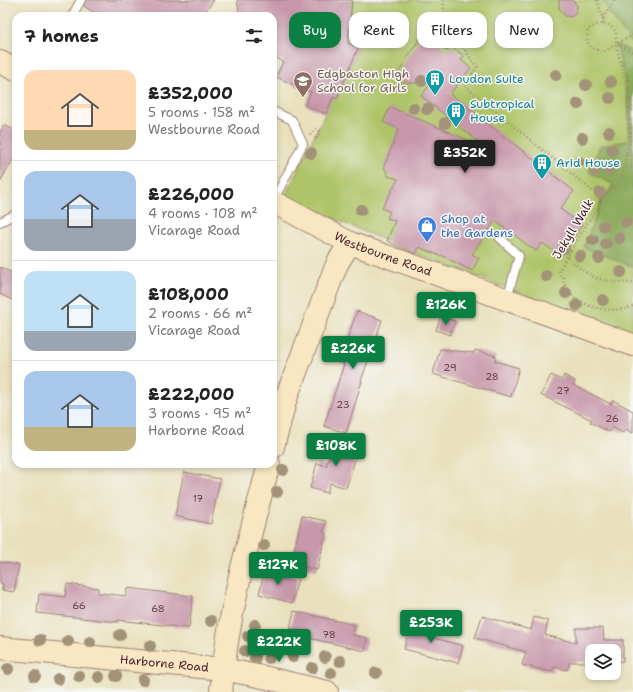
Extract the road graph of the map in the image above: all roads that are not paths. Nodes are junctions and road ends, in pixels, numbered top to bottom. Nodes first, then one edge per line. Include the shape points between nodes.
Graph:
1 (81, 0) edge
2 (74, 12) edge
3 (0, 62) edge
4 (12, 68) edge
5 (277, 113) edge
6 (277, 194) edge
7 (277, 204) edge
8 (12, 216) edge
9 (0, 222) edge
10 (500, 238) dead end
11 (350, 243) junction
12 (504, 298) junction
13 (633, 345) edge
14 (277, 432) edge
15 (268, 468) edge
16 (0, 648) edge
17 (223, 669) junction
18 (221, 692) edge
19 (327, 692) edge

1 - 2 lane
3 - 4 main road
5 - 6 lane via 292,120 303,144
7 - 11 main road, Westbourne Road
8 - 9 lane
10 - 12 lane via 519,256 510,288
11 - 12 main road, Westbourne Road
11 - 14 main road via 333,274 286,398
12 - 13 main road, Westbourne Road
15 - 17 main road via 228,631
16 - 17 main road, Harborne Road
17 - 18 main road
17 - 19 main road, Harborne Road

